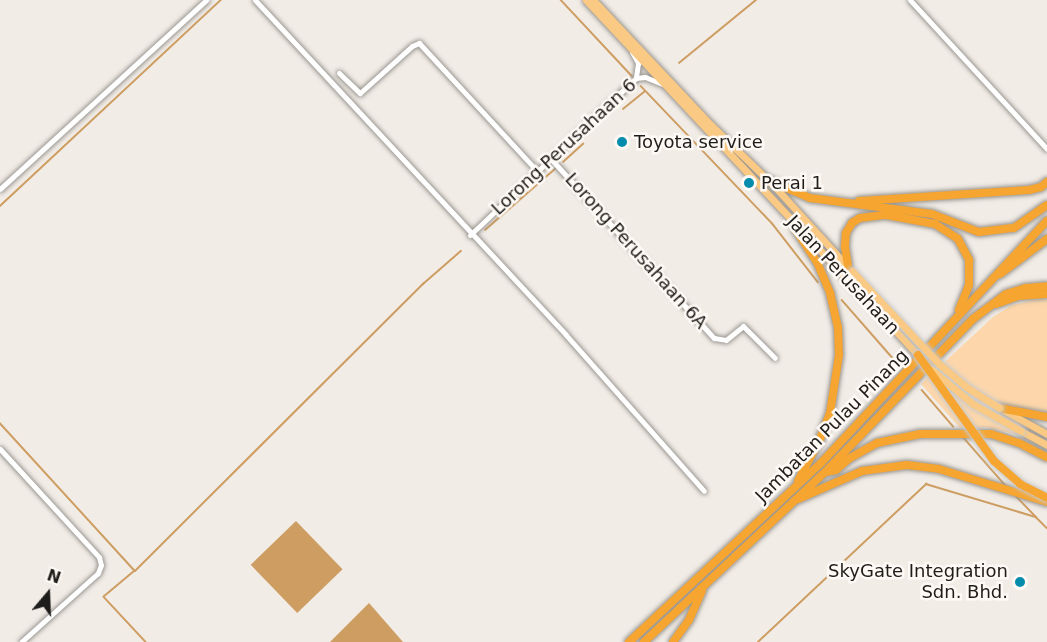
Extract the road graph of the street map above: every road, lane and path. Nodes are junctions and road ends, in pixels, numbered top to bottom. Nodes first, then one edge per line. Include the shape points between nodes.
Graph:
1 (206, 0) edge
2 (255, 0) edge
3 (586, 0) edge
4 (593, 0) edge
5 (910, 0) edge
6 (632, 50) junction
7 (339, 72) dead end
8 (636, 78) junction
9 (664, 84) junction
10 (1047, 149) edge
11 (551, 159) junction
12 (537, 171) junction
13 (768, 180) junction
14 (1047, 182) edge
15 (0, 189) edge
16 (846, 203) junction
17 (1047, 205) edge
18 (1047, 221) edge
19 (796, 224) junction
20 (470, 235) junction
21 (1047, 239) edge
22 (850, 269) junction
23 (987, 283) junction
24 (1047, 286) edge
25 (1047, 294) edge
26 (986, 309) junction
27 (954, 319) junction
28 (918, 355) junction
29 (775, 358) dead end
30 (999, 408) junction
31 (1047, 417) edge
32 (1047, 434) edge
33 (1047, 445) edge
34 (0, 449) edge
35 (1047, 457) edge
36 (826, 471) junction
37 (792, 490) junction
38 (704, 491) dead end
39 (1047, 498) edge
40 (797, 500) junction
41 (1047, 502) edge
42 (704, 586) junction
43 (658, 629) junction
44 (21, 642) edge
45 (629, 642) edge
46 (644, 642) edge
47 (651, 642) edge
48 (673, 642) edge

1 - 15 street
2 - 20 street
3 - 6 main road, Jalan Perusahaan
4 - 13 main road, Jalan Perusahaan via 711,126
5 - 10 street
6 - 8 street via 638,63
6 - 9 main road, Jalan Perusahaan
7 - 12 street via 360,93 419,43
8 - 9 street, Lorong Perusahaan 6
8 - 11 street, Lorong Perusahaan 6
9 - 19 main road, Jalan Perusahaan
11 - 12 street, Lorong Perusahaan 6
11 - 29 street, Lorong Perusahaan 6A via 714,338 726,340 743,326
12 - 20 street, Lorong Perusahaan 6
13 - 16 highway via 802,195
13 - 22 main road, Jalan Perusahaan
14 - 16 highway via 1036,189
16 - 17 highway via 932,214 985,233 1014,228
18 - 23 highway, Jambatan Pulau Pinang
19 - 28 main road, Jalan Perusahaan
19 - 37 highway via 830,293 838,327 839,355 835,393 824,430
20 - 38 street via 566,335
21 - 23 highway
22 - 27 highway via 846,233 863,216 903,217 942,227 961,243 970,263 968,290
22 - 30 main road, Jalan Perusahaan, bridge via 939,364
23 - 27 highway, Jambatan Pulau Pinang
24 - 26 highway via 1006,294
25 - 26 highway via 1018,296
26 - 36 highway, Jambatan Pulau Pinang
27 - 37 highway, Jambatan Pulau Pinang via 880,402
28 - 33 main road, Jalan Perusahaan, bridge via 960,394
28 - 39 highway, bridge via 994,461 1020,484
30 - 31 highway
30 - 32 main road, Jalan Perusahaan
34 - 44 street via 99,557 101,565 98,573
35 - 36 highway via 991,434 920,434 877,443 836,470
36 - 40 highway, Jambatan Pulau Pinang
37 - 45 highway, Jambatan Pulau Pinang
40 - 41 highway via 871,469 907,465 939,469
40 - 42 highway, Jambatan Pulau Pinang
42 - 43 highway, Jambatan Pulau Pinang
42 - 48 highway via 689,620
43 - 46 highway, Jambatan Pulau Pinang
43 - 47 highway, Jambatan Pulau Pinang

